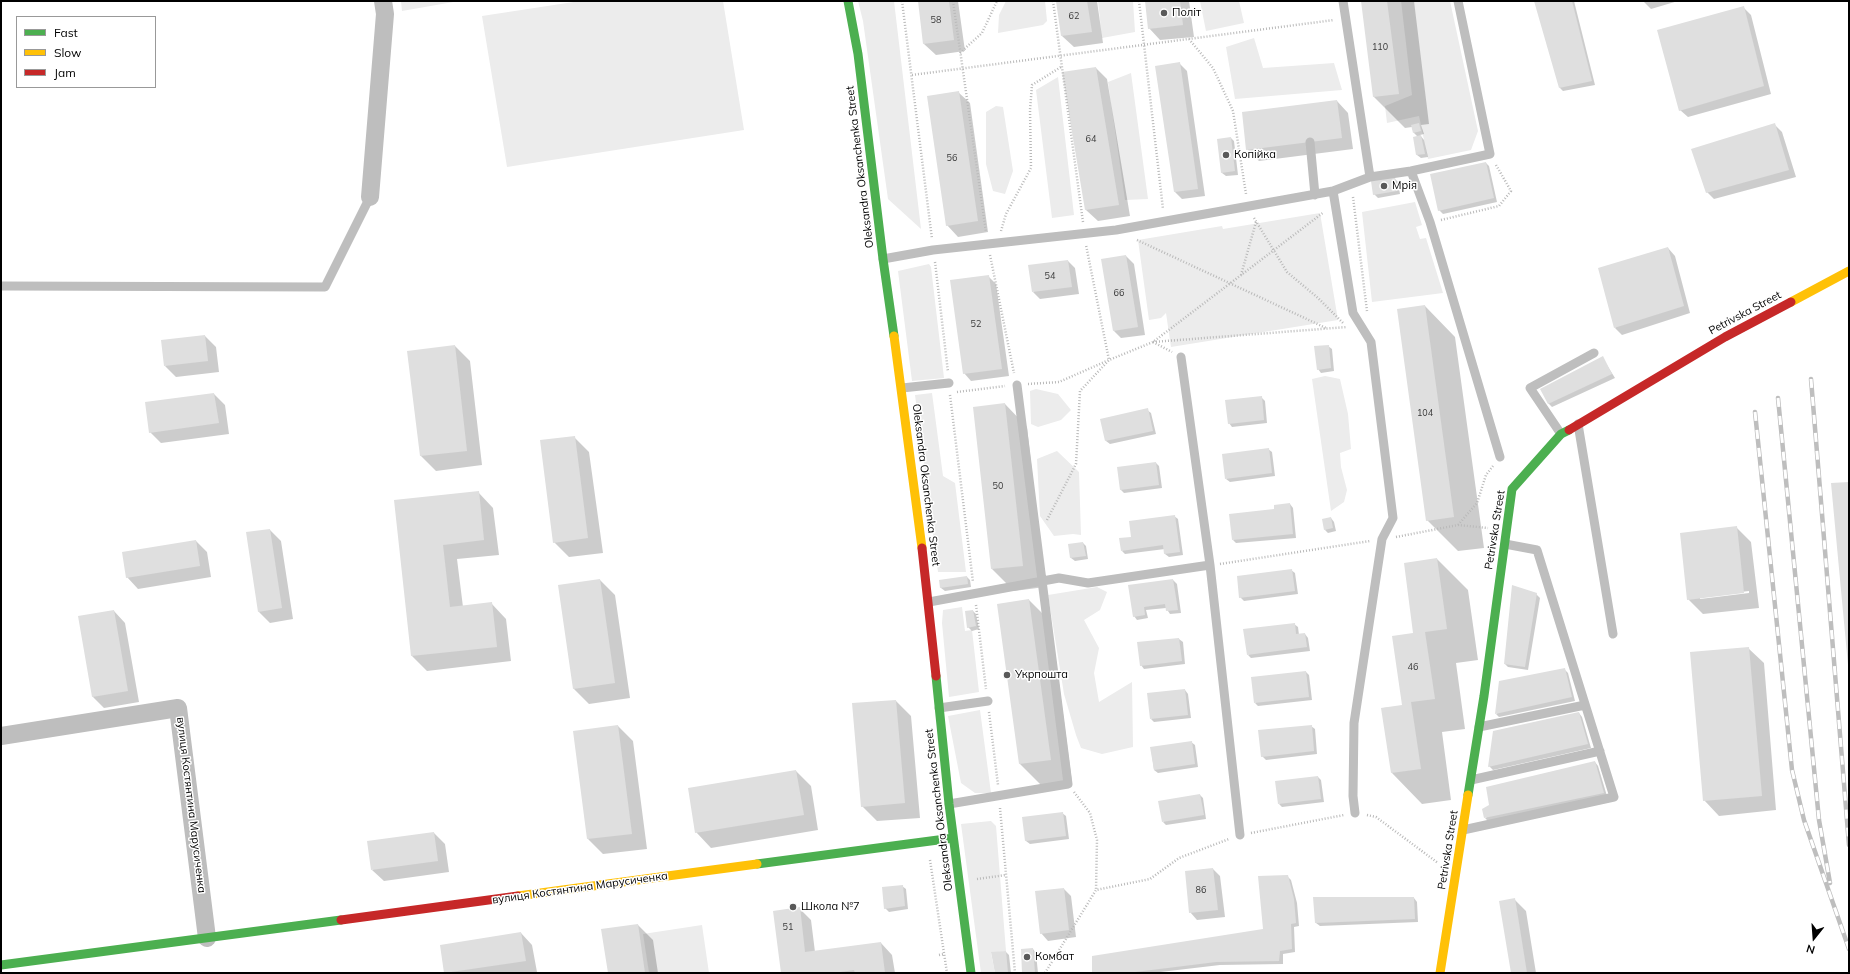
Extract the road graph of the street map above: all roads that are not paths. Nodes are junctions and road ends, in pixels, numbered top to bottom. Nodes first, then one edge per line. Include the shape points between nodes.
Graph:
1 (383, 1) edge
2 (848, 1) edge
3 (1343, 1) edge
4 (1458, 1) edge
5 (1310, 142) dead end
6 (1411, 171) junction
7 (1370, 177) junction
8 (1333, 191) junction
9 (1315, 195) junction
10 (370, 197) joint
11 (883, 259) junction
12 (1849, 271) edge
13 (1, 286) edge
14 (1594, 352) dead end
15 (1181, 357) road end
16 (949, 383) road end
17 (1017, 385) road end
18 (902, 388) junction
19 (1578, 424) junction
20 (1561, 434) junction
21 (1500, 457) road end
22 (1505, 544) junction
23 (1210, 565) junction
24 (1042, 582) junction
25 (929, 602) junction
26 (1613, 634) dead end
27 (988, 701) road end
28 (1585, 705) junction
29 (939, 708) junction
30 (1479, 727) junction
31 (1, 736) edge
32 (1600, 751) junction
33 (1471, 780) junction
34 (949, 804) junction
35 (1355, 813) road end
36 (1463, 830) junction
37 (1240, 834) road end
38 (953, 838) junction
39 (207, 938) junction
40 (1, 965) edge
41 (971, 973) edge
42 (1440, 973) edge

1 - 10 street via 385,14
2 - 11 street, Oleksandra Oksanchenka Street via 858,54
3 - 7 lane
4 - 6 lane via 1490,154
5 - 9 lane
6 - 7 lane
6 - 21 lane via 1430,222
7 - 8 lane
8 - 9 lane
8 - 35 lane via 1353,313 1371,342 1394,518 1382,539 1354,723
9 - 11 lane via 1116,230 933,250
10 - 13 lane via 325,287
11 - 18 street, Oleksandra Oksanchenka Street
12 - 19 street, Petrivska Street via 1725,336
14 - 20 lane via 1530,388
15 - 23 lane
16 - 18 lane
17 - 24 lane
18 - 25 street, Oleksandra Oksanchenka Street
19 - 20 street, Petrivska Street
19 - 26 lane
20 - 22 street, Petrivska Street via 1512,489
22 - 28 lane via 1537,550
22 - 30 street, Petrivska Street
23 - 24 lane via 1088,583 1059,578
23 - 37 lane
24 - 25 lane
24 - 34 lane via 1068,784
25 - 29 street, Oleksandra Oksanchenka Street
27 - 29 lane
28 - 30 lane
28 - 32 lane
29 - 34 street, Oleksandra Oksanchenka Street
30 - 33 street, Petrivska Street
31 - 39 street, вулиця Костянтина Марусиченка via 178,708
32 - 33 lane
32 - 36 lane via 1614,797
33 - 36 street, Petrivska Street
34 - 38 street, Oleksandra Oksanchenka Street
36 - 42 street, Petrivska Street
38 - 39 street, вулиця Костянтина Марусиченка
38 - 41 street, Oleksandra Oksanchenka Street
39 - 40 street, вулиця Костянтина Марусиченка

